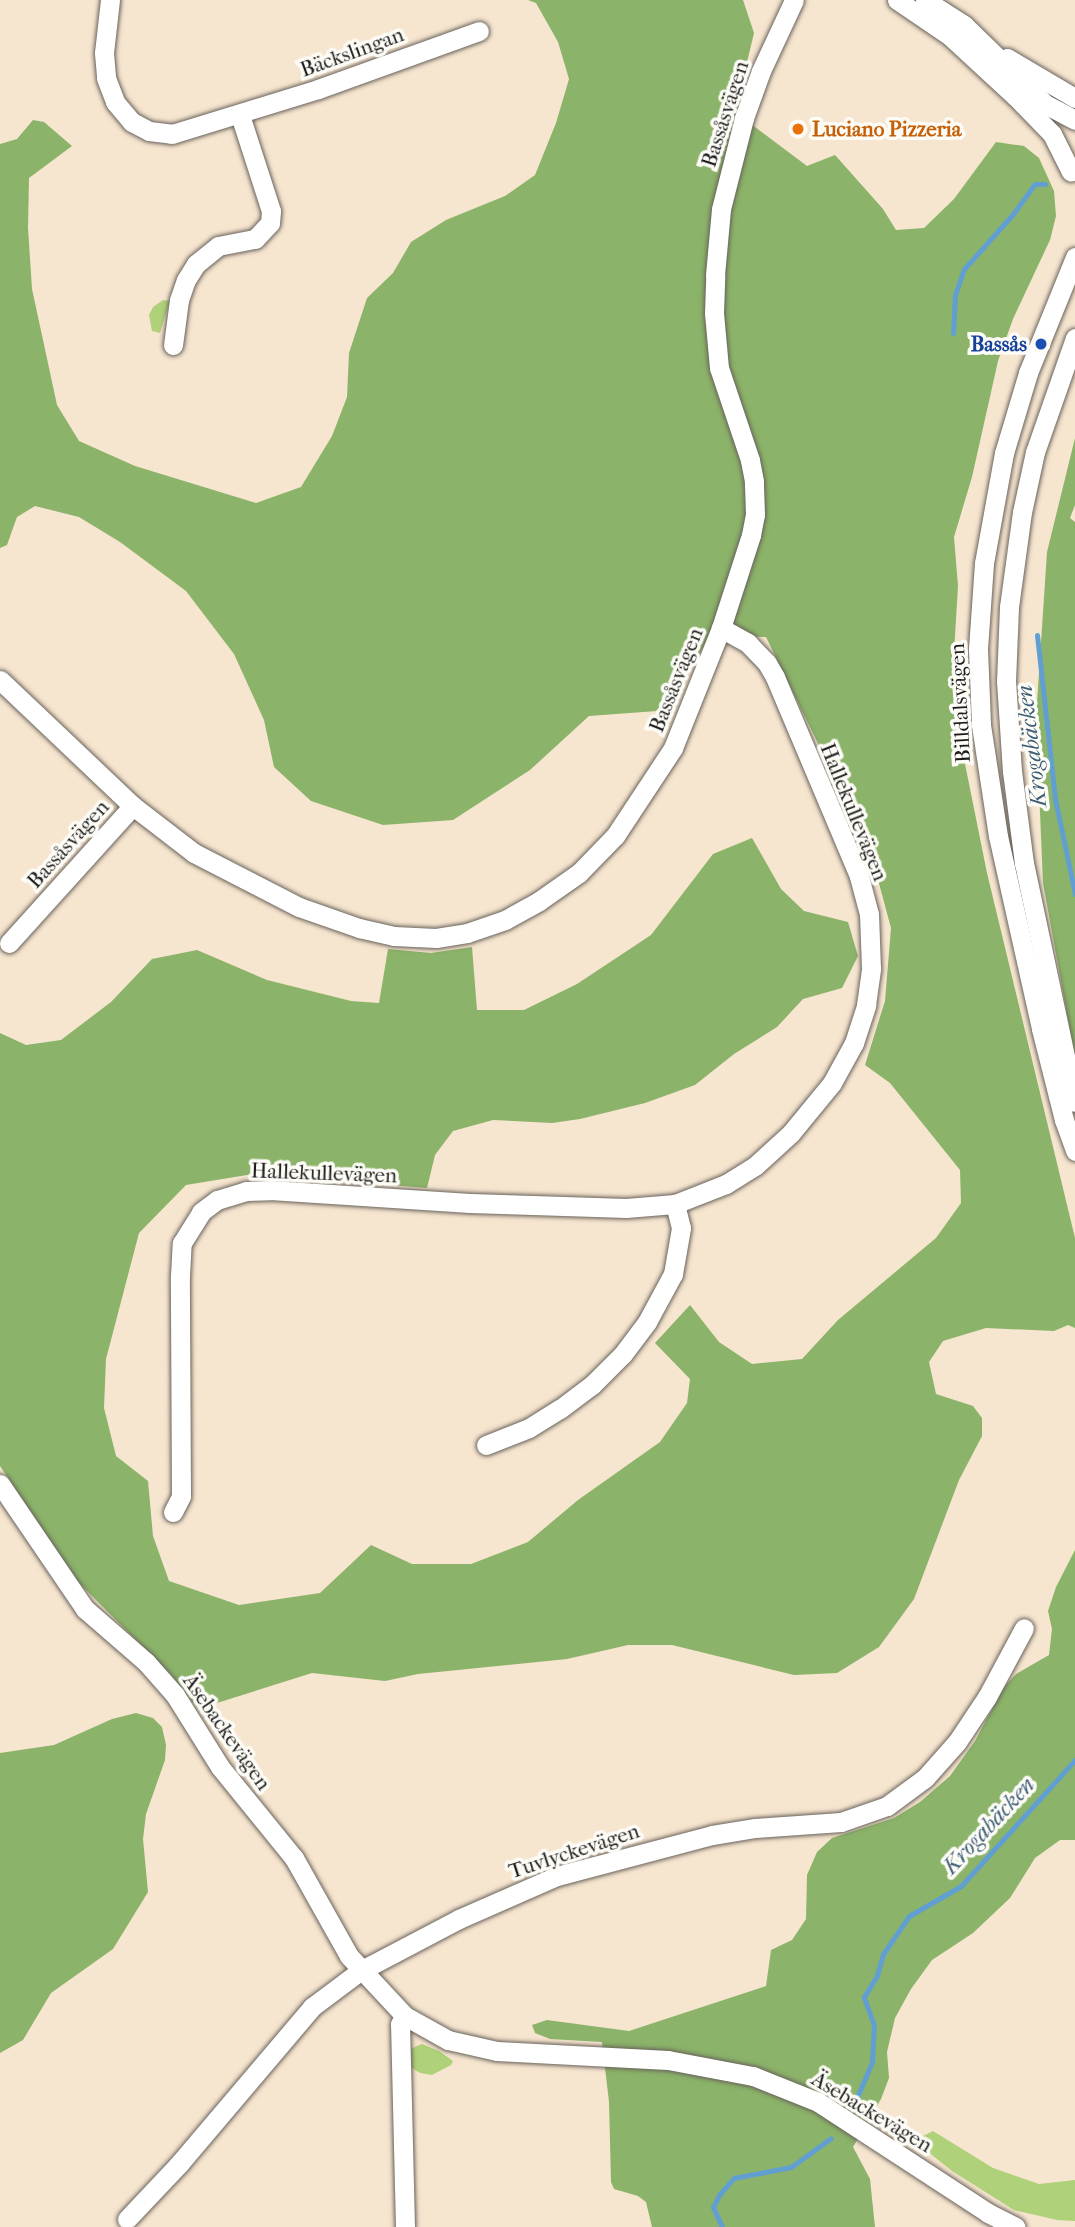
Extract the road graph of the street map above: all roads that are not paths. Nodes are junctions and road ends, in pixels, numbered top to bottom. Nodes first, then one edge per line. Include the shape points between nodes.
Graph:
1 (110, 0) edge
2 (793, 0) edge
3 (897, 0) edge
4 (925, 0) edge
5 (479, 31) dead end
6 (988, 47) junction
7 (1075, 98) edge
8 (240, 115) junction
9 (1075, 120) edge
10 (1074, 170) edge
11 (1075, 257) edge
12 (1075, 338) edge
13 (173, 345) dead end
14 (722, 628) junction
15 (0, 680) edge
16 (133, 806) junction
17 (9, 943) dead end
18 (1075, 1102) edge
19 (1075, 1151) edge
20 (675, 1204) junction
21 (486, 1445) dead end
22 (0, 1484) edge
23 (173, 1513) dead end
24 (1024, 1628) dead end
25 (360, 1971) junction
26 (405, 2016) junction
27 (127, 2219) dead end
28 (405, 2227) edge
29 (1016, 2227) edge

1 - 8 street, Bäckslingan via 106,78 115,102 132,122 149,131 172,134
2 - 14 street, Bassåsvägen via 744,118 721,209 715,275 716,343 725,389 750,460 755,514
3 - 10 street via 950,36 1015,96 1052,134
4 - 6 street
5 - 8 street, Bäckslingan
6 - 7 street
6 - 9 street via 1045,104
8 - 13 street via 271,211 270,223 254,239 218,246 196,264 180,300
11 - 19 street, Billdalsvägen via 1028,373 1007,440 984,563 978,649 981,725 998,836 1041,1029
12 - 18 street via 1035,452 1022,512 1009,607 1006,681 1024,863
14 - 16 street, Bassåsvägen via 673,748 615,836 579,873 540,901 467,933 436,938 394,936 299,907 194,853
14 - 20 street, Hallekullevägen via 748,643 775,677 859,876 869,914 870,984 846,1059 818,1103 755,1166 726,1184
15 - 16 street, Bassåsvägen
16 - 17 street, Bassåsvägen
20 - 21 street via 681,1228 673,1274 624,1354 560,1409 529,1428
20 - 23 street, Hallekullevägen via 626,1208 535,1205 270,1190 217,1200 201,1212 183,1243 181,1496
22 - 25 street, Äsebackevägen via 85,1609 146,1662 175,1695 220,1767 294,1858
24 - 25 street, Tuvlyckevägen via 957,1742 925,1778 887,1806 841,1822 721,1833 557,1876 459,1919
25 - 26 street, Äsebackevägen
25 - 27 street, Tuvlyckevägen via 312,2007
26 - 28 street via 400,2024
26 - 29 street, Äsebackevägen via 448,2040 497,2051 668,2060 753,2076 818,2102

